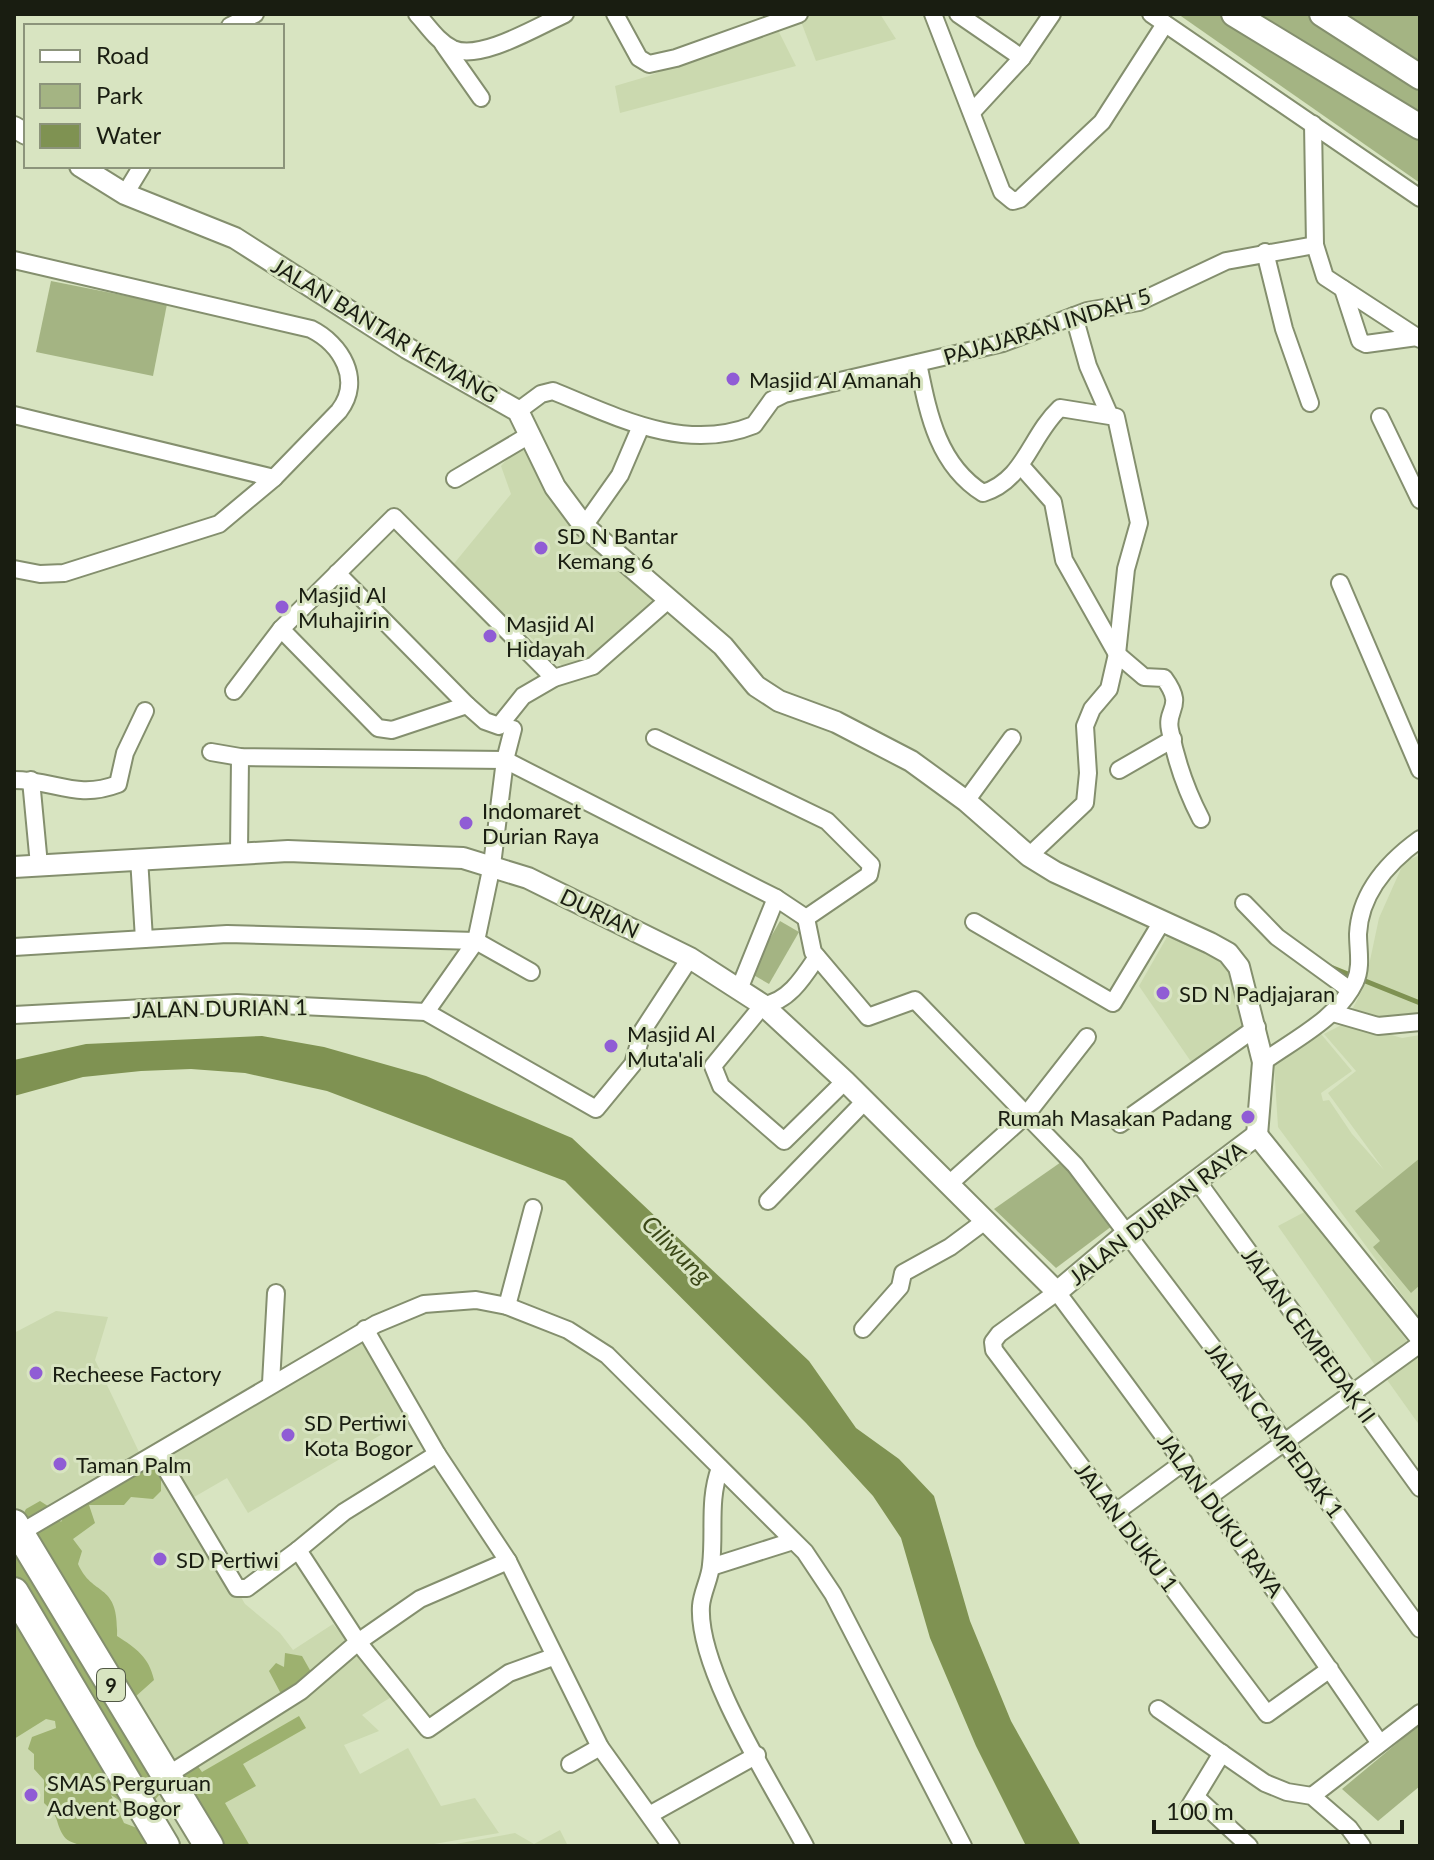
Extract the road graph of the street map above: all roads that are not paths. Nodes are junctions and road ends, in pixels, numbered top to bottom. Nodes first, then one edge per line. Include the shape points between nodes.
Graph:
1 (255, 14) edge
2 (417, 14) edge
3 (565, 14) edge
4 (615, 14) edge
5 (933, 14) edge
6 (958, 14) edge
7 (1052, 14) edge
8 (1151, 14) edge
9 (1234, 14) edge
10 (1322, 14) edge
11 (791, 15) edge
12 (234, 24) edge
13 (1165, 24) junction
14 (439, 40) junction
15 (1022, 58) junction
16 (1420, 77) edge
17 (481, 98) dead end
18 (973, 111) junction
19 (1313, 124) junction
20 (1420, 127) edge
21 (141, 168) edge
22 (92, 169) edge
23 (125, 194) junction
24 (1420, 198) edge
25 (1315, 245) junction
26 (1265, 252) junction
27 (14, 260) edge
28 (1343, 289) junction
29 (1074, 316) junction
30 (1418, 338) edge
31 (918, 363) junction
32 (1310, 403) dead end
33 (1109, 414) junction
34 (14, 415) edge
35 (1380, 417) dead end
36 (524, 422) junction
37 (641, 426) junction
38 (1400, 456) junction
39 (1420, 456) edge
40 (1022, 467) junction
41 (274, 478) junction
42 (455, 479) dead end
43 (1419, 496) edge
44 (584, 526) junction
45 (14, 569) edge
46 (337, 573) junction
47 (1340, 583) dead end
48 (667, 601) junction
49 (281, 629) junction
50 (1117, 654) junction
51 (554, 678) junction
52 (234, 691) dead end
53 (467, 705) junction
54 (145, 711) dead end
55 (513, 729) dead end
56 (655, 738) dead end
57 (1012, 738) dead end
58 (1173, 739) junction
59 (211, 752) dead end
60 (240, 757) junction
61 (505, 760) junction
62 (1119, 770) dead end
63 (1420, 770) edge
64 (22, 780) edge
65 (966, 801) junction
66 (1201, 819) dead end
67 (1420, 839) edge
68 (239, 852) junction
69 (1029, 856) junction
70 (139, 858) junction
71 (39, 865) junction
72 (492, 865) junction
73 (14, 867) edge
74 (776, 898) junction
75 (1244, 903) dead end
76 (806, 918) junction
77 (974, 922) dead end
78 (1161, 923) junction
79 (144, 939) junction
80 (476, 941) junction
81 (14, 947) edge
82 (817, 957) junction
83 (690, 958) junction
84 (531, 972) dead end
85 (1354, 982) junction
86 (740, 987) junction
87 (763, 1005) junction
88 (426, 1012) junction
89 (1333, 1013) junction
90 (14, 1015) edge
91 (1420, 1022) edge
92 (1257, 1027) junction
93 (1087, 1037) dead end
94 (1263, 1062) junction
95 (845, 1081) junction
96 (865, 1101) junction
97 (1026, 1115) junction
98 (1120, 1124) dead end
99 (1257, 1135) junction
100 (1198, 1182) junction
101 (949, 1184) junction
102 (768, 1201) dead end
103 (533, 1208) dead end
104 (985, 1221) junction
105 (1127, 1233) junction
106 (1057, 1292) junction
107 (276, 1293) dead end
108 (507, 1306) junction
109 (365, 1329) junction
110 (863, 1329) dead end
111 (1420, 1337) edge
112 (1420, 1344) edge
113 (271, 1383) junction
114 (1353, 1395) junction
115 (1286, 1444) junction
116 (157, 1454) junction
117 (437, 1454) junction
118 (1184, 1462) junction
119 (720, 1468) junction
120 (1420, 1488) edge
121 (1210, 1496) junction
122 (1116, 1512) junction
123 (17, 1528) edge
124 (793, 1541) junction
125 (298, 1550) junction
126 (508, 1561) junction
127 (711, 1567) junction
128 (14, 1592) edge
129 (1420, 1629) edge
130 (358, 1642) junction
131 (553, 1657) junction
132 (1330, 1669) junction
133 (1158, 1709) dead end
134 (1420, 1713) edge
135 (1379, 1742) junction
136 (600, 1747) junction
137 (1222, 1753) junction
138 (757, 1755) junction
139 (570, 1764) dead end
140 (166, 1776) junction
141 (1312, 1796) junction
142 (651, 1814) junction
143 (165, 1846) edge
144 (209, 1846) edge
145 (671, 1846) edge
146 (805, 1846) edge
147 (963, 1846) edge
148 (1249, 1846) edge
149 (1362, 1846) edge

1 - 12 street
2 - 14 street
3 - 14 street via 481,52 454,49
4 - 11 street via 639,58 649,64
5 - 18 street
6 - 15 street
7 - 15 street
8 - 13 street
9 - 20 main road
10 - 16 main road
13 - 18 street via 1102,122 1020,199 1004,197
13 - 19 street
14 - 17 street
15 - 18 street
19 - 24 street
19 - 25 street
21 - 23 street
22 - 23 street, JALAN BANTAR KEMANG
23 - 36 street, JALAN BANTAR KEMANG via 235,238
25 - 26 street, PAJAJARAN INDAH 5
25 - 28 street via 1325,277
26 - 29 street, PAJAJARAN INDAH 5 via 1210,268 1139,302
26 - 32 street
27 - 41 street via 311,329 333,343 348,372 346,402
28 - 30 street
28 - 30 street via 1360,341
29 - 31 street, PAJAJARAN INDAH 5 via 1003,343
29 - 33 street
31 - 37 street, PAJAJARAN INDAH 5 via 777,397 754,425 735,430 698,436
31 - 40 street via 934,435 971,484 986,493
33 - 40 street via 1060,408
33 - 50 street via 1116,417 1127,455 1139,523 1126,569
34 - 41 street
35 - 38 street
36 - 37 street, PAJAJARAN INDAH 5 via 541,394 553,391
36 - 42 street
36 - 44 street via 555,487
37 - 44 street via 620,475
38 - 39 street
38 - 43 street
40 - 50 street via 1053,502 1064,560
41 - 45 street via 231,516 204,530 64,573
44 - 48 street
46 - 49 street
46 - 51 street via 394,517
46 - 53 street
47 - 63 street
48 - 51 street via 593,666
48 - 65 street via 723,646 756,686 911,761
49 - 52 street
49 - 53 street via 378,728 392,730
50 - 58 street via 1144,677 1166,681 1175,700 1169,721
50 - 69 street via 1109,689 1085,726 1085,803
51 - 53 street via 523,696 499,726
54 - 64 street via 125,753 118,784 79,793
55 - 61 street
56 - 76 street via 820,817 871,865 869,875
57 - 65 street
58 - 62 street
58 - 66 street
59 - 60 street
60 - 61 street
60 - 68 street
61 - 72 street
61 - 74 street
64 - 71 street
65 - 69 street
67 - 85 street via 1393,860 1371,889 1358,931
68 - 70 street, DURIAN
68 - 72 street, DURIAN via 463,858
69 - 78 street
70 - 71 street, DURIAN
70 - 79 street
71 - 73 street, DURIAN
72 - 80 street
72 - 83 street, DURIAN
74 - 76 street
74 - 86 street
75 - 85 street via 1277,937
76 - 82 street via 810,947
77 - 78 street via 1113,1003
78 - 92 street via 1228,953 1245,983
79 - 80 street via 267,934
79 - 81 street
80 - 84 street
80 - 88 street
82 - 87 street via 778,1003
82 - 97 street, JALAN CAMPEDAK 1 via 869,1018 915,1000
83 - 86 street, DURIAN
83 - 88 street via 643,1030 633,1064 596,1109
85 - 89 street
86 - 87 street, DURIAN
87 - 95 street, DURIAN
87 - 95 street via 713,1062 718,1081 738,1102 786,1141
88 - 90 street, JALAN DURIAN 1 via 237,1003
89 - 91 street via 1389,1027
89 - 94 street
92 - 94 street
92 - 98 street
93 - 97 street
94 - 99 street
95 - 96 street, DURIAN
96 - 101 street, DURIAN
96 - 102 street
97 - 101 street
97 - 105 street, JALAN CAMPEDAK 1 via 1075,1165
99 - 100 street, JALAN DURIAN RAYA
99 - 111 street
100 - 105 street, JALAN DURIAN RAYA
100 - 114 street, JALAN CEMPEDAK II
101 - 104 street, DURIAN
103 - 108 street
104 - 106 street, DURIAN
104 - 110 street via 903,1273 900,1287
105 - 106 street, JALAN DURIAN RAYA
105 - 115 street, JALAN CAMPEDAK 1
106 - 118 street, JALAN DUKU RAYA
106 - 122 street, JALAN DUKU 1 via 999,1334 994,1350
107 - 113 street
108 - 109 street via 446,1300
108 - 119 street via 568,1330 607,1355
109 - 113 street
109 - 117 street
112 - 114 street
113 - 116 street
114 - 115 street
114 - 120 street, JALAN CEMPEDAK II
115 - 121 street
115 - 129 street, JALAN CAMPEDAK 1
116 - 123 street
116 - 125 street via 237,1588 247,1588
117 - 125 street via 344,1512
117 - 126 street
118 - 121 street, JALAN DUKU RAYA
118 - 122 street
119 - 124 street
119 - 127 street via 711,1493
121 - 132 street, JALAN DUKU RAYA
122 - 132 street, JALAN DUKU 1 via 1267,1714
123 - 140 highway, 9
124 - 127 street
124 - 147 street via 833,1594
125 - 130 street
126 - 130 street via 440,1588
126 - 131 street
127 - 138 street via 701,1607 711,1663
128 - 143 highway, 9
130 - 131 street via 428,1729 509,1673
130 - 140 street via 301,1691
131 - 136 street
132 - 135 street, JALAN DUKU RAYA
133 - 137 street
134 - 135 street
135 - 141 street
136 - 139 street
136 - 142 street
137 - 141 street via 1265,1783
137 - 148 street via 1192,1803
138 - 142 street
138 - 146 street
140 - 144 highway, 9
141 - 149 street
142 - 145 street

